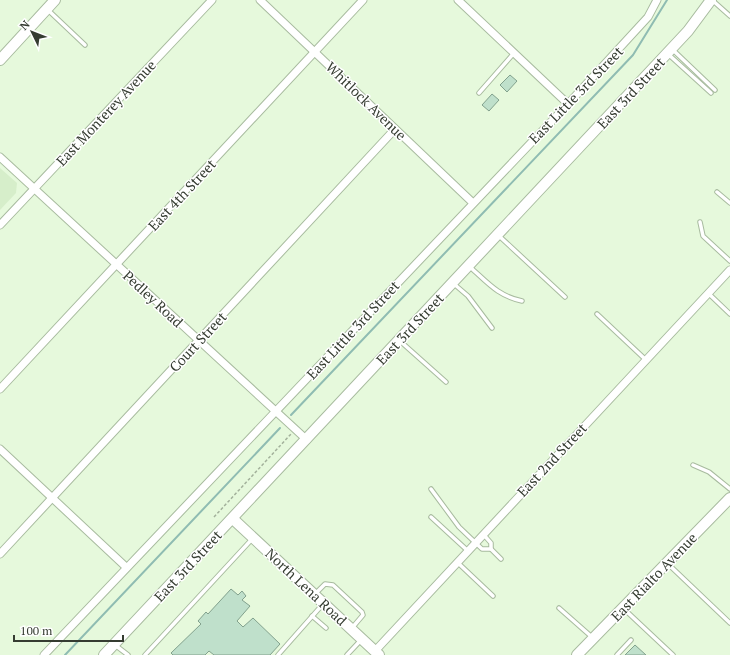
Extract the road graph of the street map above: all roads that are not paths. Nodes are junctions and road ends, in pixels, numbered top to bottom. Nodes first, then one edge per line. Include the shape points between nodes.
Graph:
1 (55, 0) edge
2 (212, 0) edge
3 (260, 0) edge
4 (363, 0) edge
5 (458, 0) edge
6 (657, 0) edge
7 (712, 0) edge
8 (47, 9) junction
9 (730, 16) edge
10 (85, 45) dead end
11 (670, 51) junction
12 (314, 52) junction
13 (514, 54) junction
14 (0, 60) edge
15 (715, 90) dead end
16 (479, 93) dead end
17 (711, 93) dead end
18 (568, 104) junction
19 (395, 129) junction
20 (0, 157) edge
21 (34, 189) junction
22 (717, 192) dead end
23 (472, 203) junction
24 (730, 203) edge
25 (700, 222) dead end
26 (0, 225) edge
27 (498, 235) junction
28 (730, 261) edge
29 (116, 265) junction
30 (469, 266) junction
31 (730, 270) edge
32 (453, 283) junction
33 (708, 293) junction
34 (565, 297) dead end
35 (522, 301) dead end
36 (597, 314) dead end
37 (730, 314) edge
38 (492, 328) dead end
39 (198, 341) junction
40 (399, 341) junction
41 (646, 360) junction
42 (446, 382) dead end
43 (0, 389) edge
44 (276, 412) junction
45 (307, 440) junction
46 (0, 449) edge
47 (694, 465) dead end
48 (431, 489) dead end
49 (730, 489) edge
50 (53, 497) junction
51 (730, 498) edge
52 (431, 517) dead end
53 (233, 519) junction
54 (484, 534) junction
55 (254, 538) junction
56 (475, 543) junction
57 (491, 549) junction
58 (468, 551) junction
59 (0, 554) edge
60 (500, 559) dead end
61 (457, 562) junction
62 (667, 563) junction
63 (126, 566) junction
64 (315, 595) junction
65 (493, 596) dead end
66 (324, 603) junction
67 (559, 608) dead end
68 (623, 608) junction
69 (312, 616) junction
70 (730, 623) edge
71 (326, 628) dead end
72 (352, 629) junction
73 (362, 639) junction
74 (593, 639) junction
75 (631, 640) dead end
76 (114, 644) junction
77 (377, 653) edge
78 (44, 655) edge
79 (104, 655) edge
80 (128, 655) edge
81 (145, 655) edge
82 (278, 655) edge
83 (347, 655) edge
84 (577, 655) edge
85 (617, 655) edge
86 (673, 655) edge

1 - 8 main road
2 - 21 street, East Monterey Avenue
3 - 12 street, Whitlock Avenue
4 - 12 street, East 4th Street
5 - 13 street
6 - 18 street, East Little 3rd Street via 644,22
7 - 9 lane
7 - 11 main road, East 3rd Street
8 - 10 lane
8 - 14 main road
11 - 15 lane
11 - 17 lane
11 - 27 main road, East 3rd Street
12 - 19 street, Whitlock Avenue
12 - 29 street, East 4th Street
13 - 16 lane
13 - 18 street
18 - 23 street, East Little 3rd Street
19 - 23 street, Whitlock Avenue
19 - 39 street, Court Street
20 - 21 street, Pedley Road
21 - 26 street, East Monterey Avenue
21 - 29 street, Pedley Road
22 - 24 lane
23 - 44 street, East Little 3rd Street
25 - 28 lane via 704,236
27 - 30 main road, East 3rd Street
27 - 34 lane
29 - 39 street, Pedley Road
29 - 43 street, East 4th Street
30 - 32 main road, East 3rd Street
30 - 35 lane via 496,291 508,298
31 - 33 street, East 2nd Street
32 - 38 lane via 468,296
32 - 40 main road, East 3rd Street
33 - 37 lane
33 - 41 street, East 2nd Street
36 - 41 lane
39 - 44 street, Pedley Road
39 - 50 street, Court Street
40 - 42 lane
40 - 45 main road, East 3rd Street
41 - 54 street, East 2nd Street
44 - 45 street, Pedley Road
44 - 63 street, East Little 3rd Street
45 - 53 main road, East 3rd Street
46 - 50 street
47 - 49 lane via 709,472
48 - 56 lane via 459,527
50 - 59 street, Court Street
50 - 63 street
51 - 62 main road, East Rialto Avenue
52 - 58 lane
53 - 55 main road, North Lena Road
53 - 76 main road, East 3rd Street
54 - 56 street, East 2nd Street
54 - 57 lane via 491,543
55 - 64 main road, North Lena Road
55 - 81 lane
56 - 57 lane via 482,549
56 - 58 street, East 2nd Street
57 - 60 lane
58 - 61 street, East 2nd Street
61 - 65 lane
61 - 77 street, East 2nd Street
62 - 68 main road, East Rialto Avenue
62 - 70 lane
63 - 78 street, East Little 3rd Street
64 - 66 main road, North Lena Road
64 - 72 lane via 325,584 333,585 362,612 363,615
66 - 69 lane
66 - 72 main road, North Lena Road
67 - 74 lane
68 - 74 main road, East Rialto Avenue
68 - 86 lane
69 - 71 lane
69 - 82 lane
72 - 73 main road, North Lena Road
73 - 77 main road, North Lena Road
73 - 83 lane
74 - 84 main road, East Rialto Avenue
75 - 85 lane
76 - 79 main road, East 3rd Street
76 - 80 lane

